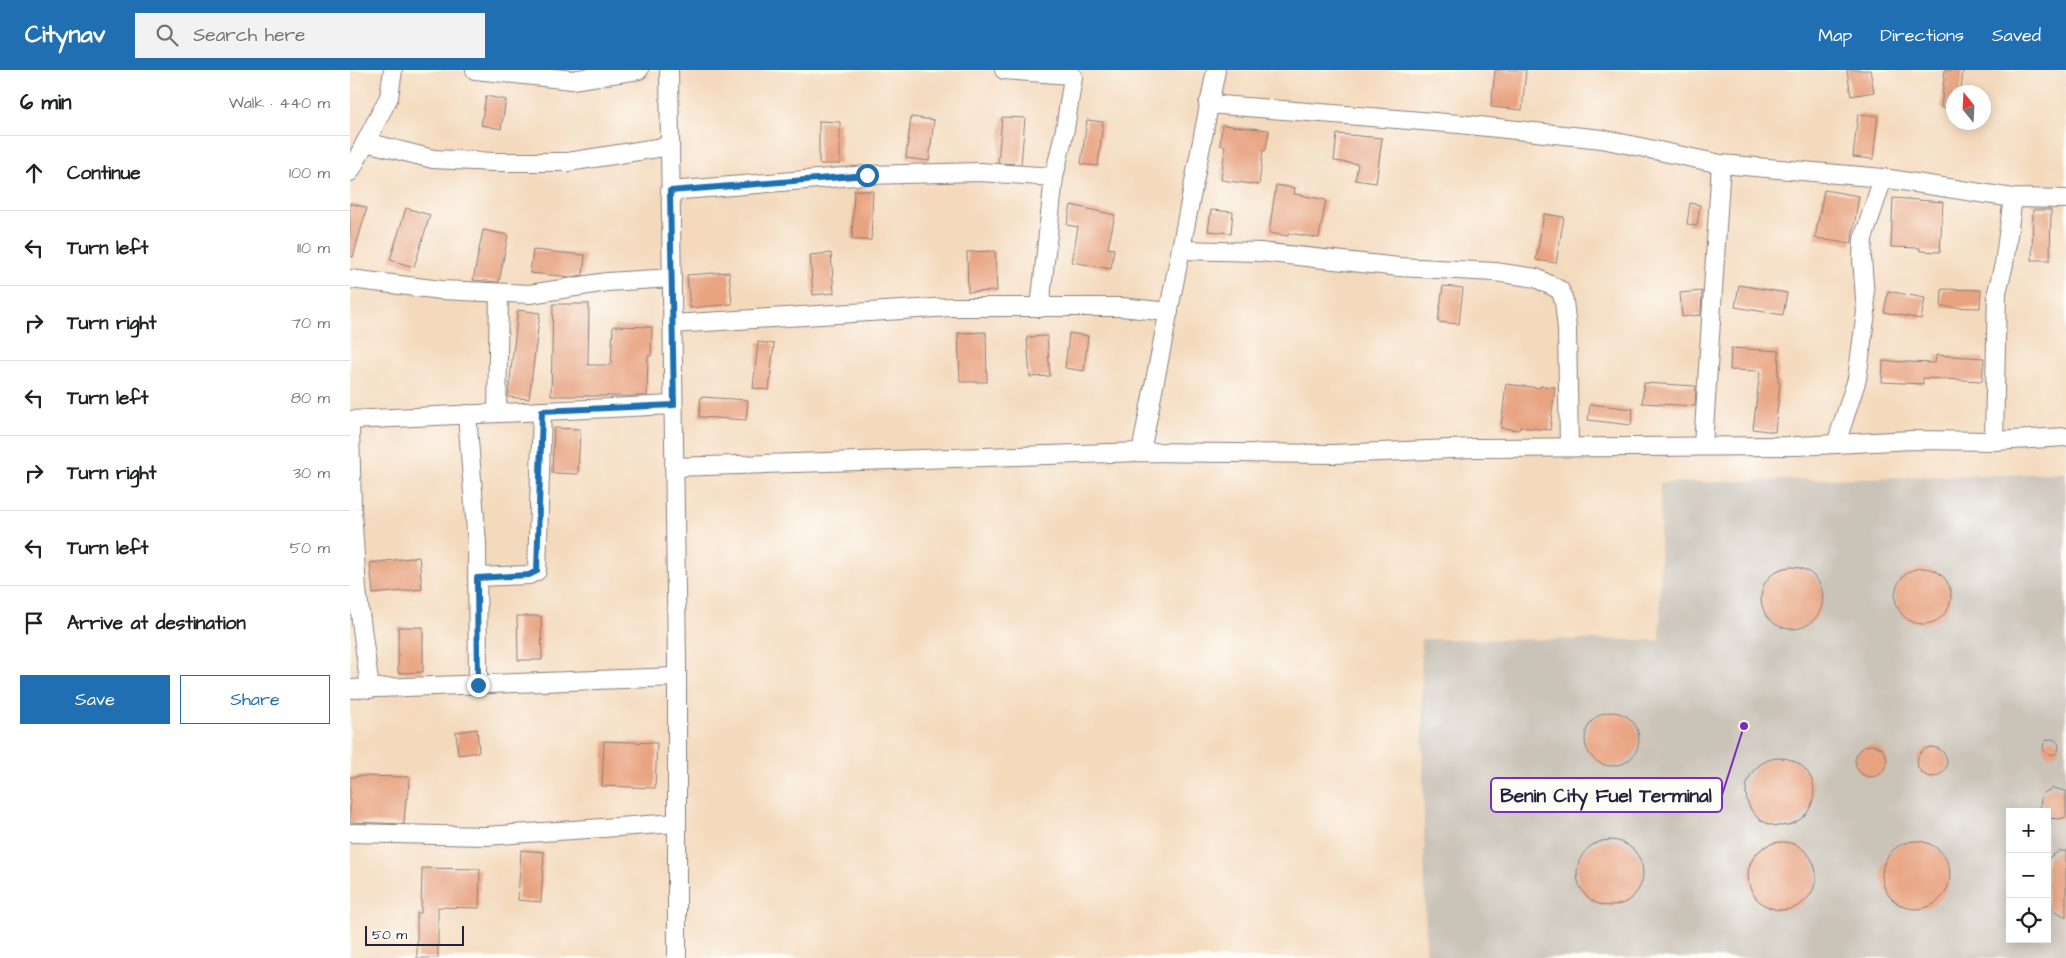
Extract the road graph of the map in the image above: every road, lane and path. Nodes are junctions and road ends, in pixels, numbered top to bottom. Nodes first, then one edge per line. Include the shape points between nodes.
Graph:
1 (393, 70) edge
2 (475, 70) edge
3 (639, 70) edge
4 (668, 70) edge
5 (1004, 70) edge
6 (1216, 70) edge
7 (1208, 104) junction
8 (366, 142) junction
9 (670, 146) junction
10 (1721, 164) junction
11 (350, 172) edge
12 (1054, 177) junction
13 (1883, 178) junction
14 (670, 191) junction
15 (2013, 198) junction
16 (2066, 199) edge
17 (1180, 250) junction
18 (672, 278) junction
19 (350, 280) edge
20 (499, 293) junction
21 (1040, 308) junction
22 (1168, 312) junction
23 (672, 324) junction
24 (674, 405) junction
25 (542, 411) junction
26 (497, 413) junction
27 (466, 414) junction
28 (350, 420) edge
29 (350, 427) edge
30 (2066, 437) edge
31 (1994, 441) junction
32 (1836, 444) junction
33 (1703, 446) junction
34 (1569, 447) junction
35 (1141, 452) junction
36 (674, 467) junction
37 (477, 578) junction
38 (677, 677) junction
39 (478, 685) junction
40 (350, 689) edge
41 (370, 689) junction
42 (677, 823) junction
43 (350, 833) edge
44 (677, 958) edge

1 - 8 street via 390,97
2 - 3 street via 572,80
4 - 9 street
5 - 12 street via 1072,76 1065,130
6 - 7 street
7 - 10 street via 1602,138
7 - 17 street
8 - 9 street via 433,159 494,162 568,162
8 - 11 street
9 - 14 street
10 - 13 street
10 - 33 street
12 - 14 street via 980,172 867,175
12 - 21 street
13 - 15 street
13 - 32 street via 1863,239 1866,312 1857,379
14 - 18 street
15 - 16 street
15 - 31 street via 1997,292
17 - 22 street
17 - 34 street via 1260,252 1398,267 1495,272 1536,278 1560,290 1568,329
18 - 20 street via 606,282 530,294
18 - 23 street
19 - 20 street
20 - 26 street
21 - 22 street via 1121,307
21 - 23 street via 950,307
22 - 35 street
23 - 24 street
24 - 25 street
24 - 36 street
25 - 26 street
25 - 37 street via 537,571 529,575
26 - 27 street
27 - 28 street
27 - 37 street
29 - 41 street via 357,590
30 - 31 street
31 - 32 street via 1912,440
32 - 33 street
33 - 34 street
34 - 35 street via 1334,454
35 - 36 street
36 - 38 street
37 - 39 street
38 - 39 street
38 - 42 street
39 - 41 street
40 - 41 street
42 - 43 street via 485,836
42 - 44 street

